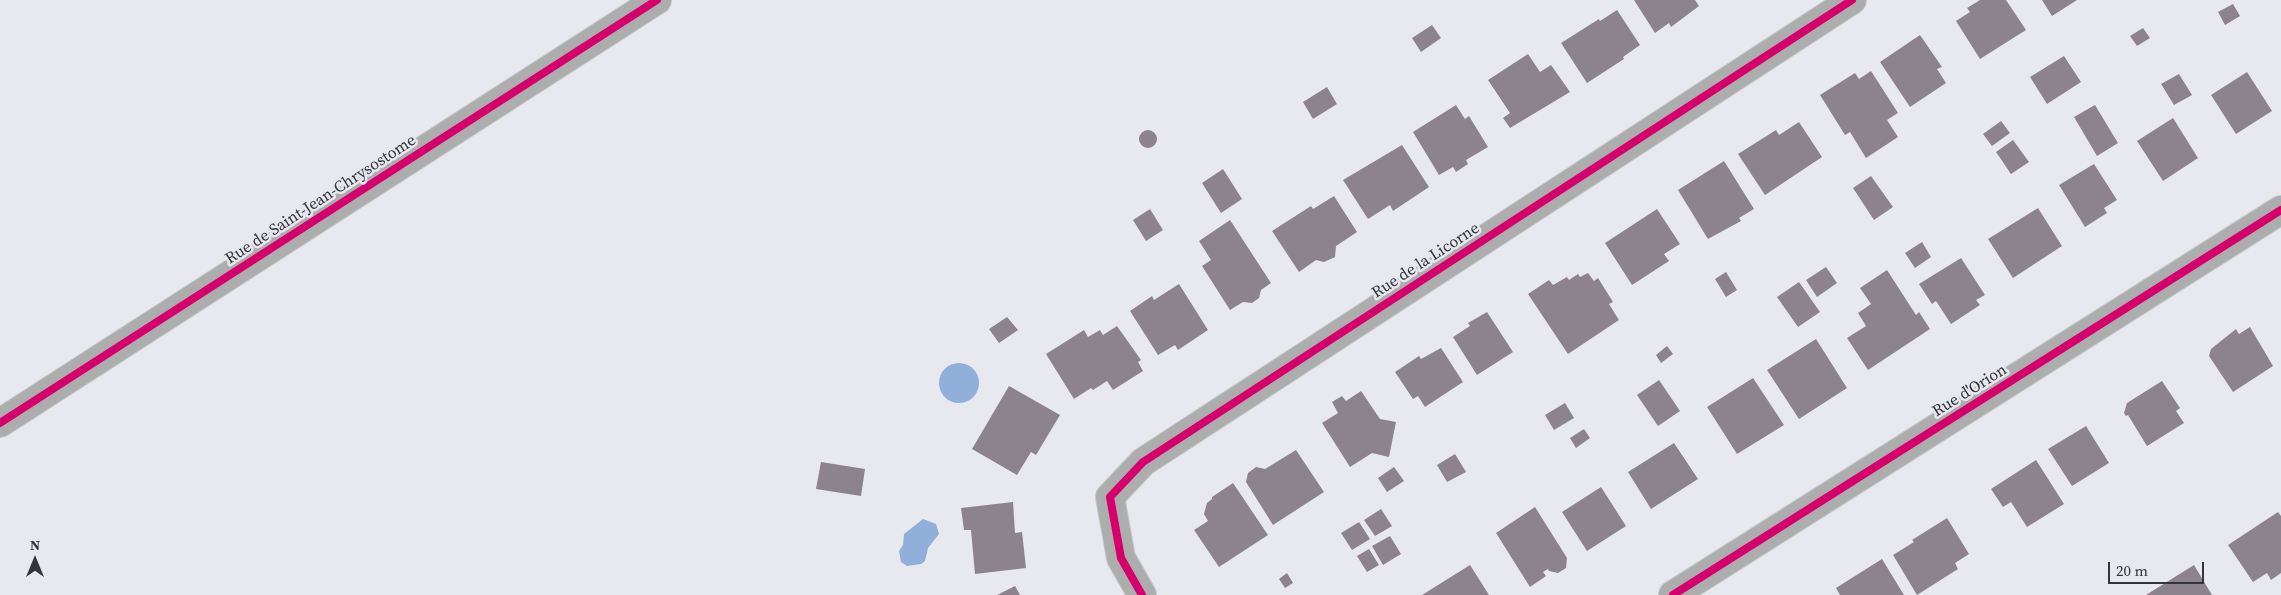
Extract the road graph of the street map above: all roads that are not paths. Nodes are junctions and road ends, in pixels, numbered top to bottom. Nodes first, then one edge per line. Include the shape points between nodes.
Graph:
1 (657, 0) edge
2 (1852, 0) edge
3 (2281, 210) edge
4 (0, 422) edge
5 (1142, 595) edge
6 (1673, 595) edge

1 - 4 street, Rue de Saint-Jean-Chrysostome
2 - 5 street, Rue de la Licorne via 1143,462 1110,497 1121,558
3 - 6 street, Rue d'Orion

